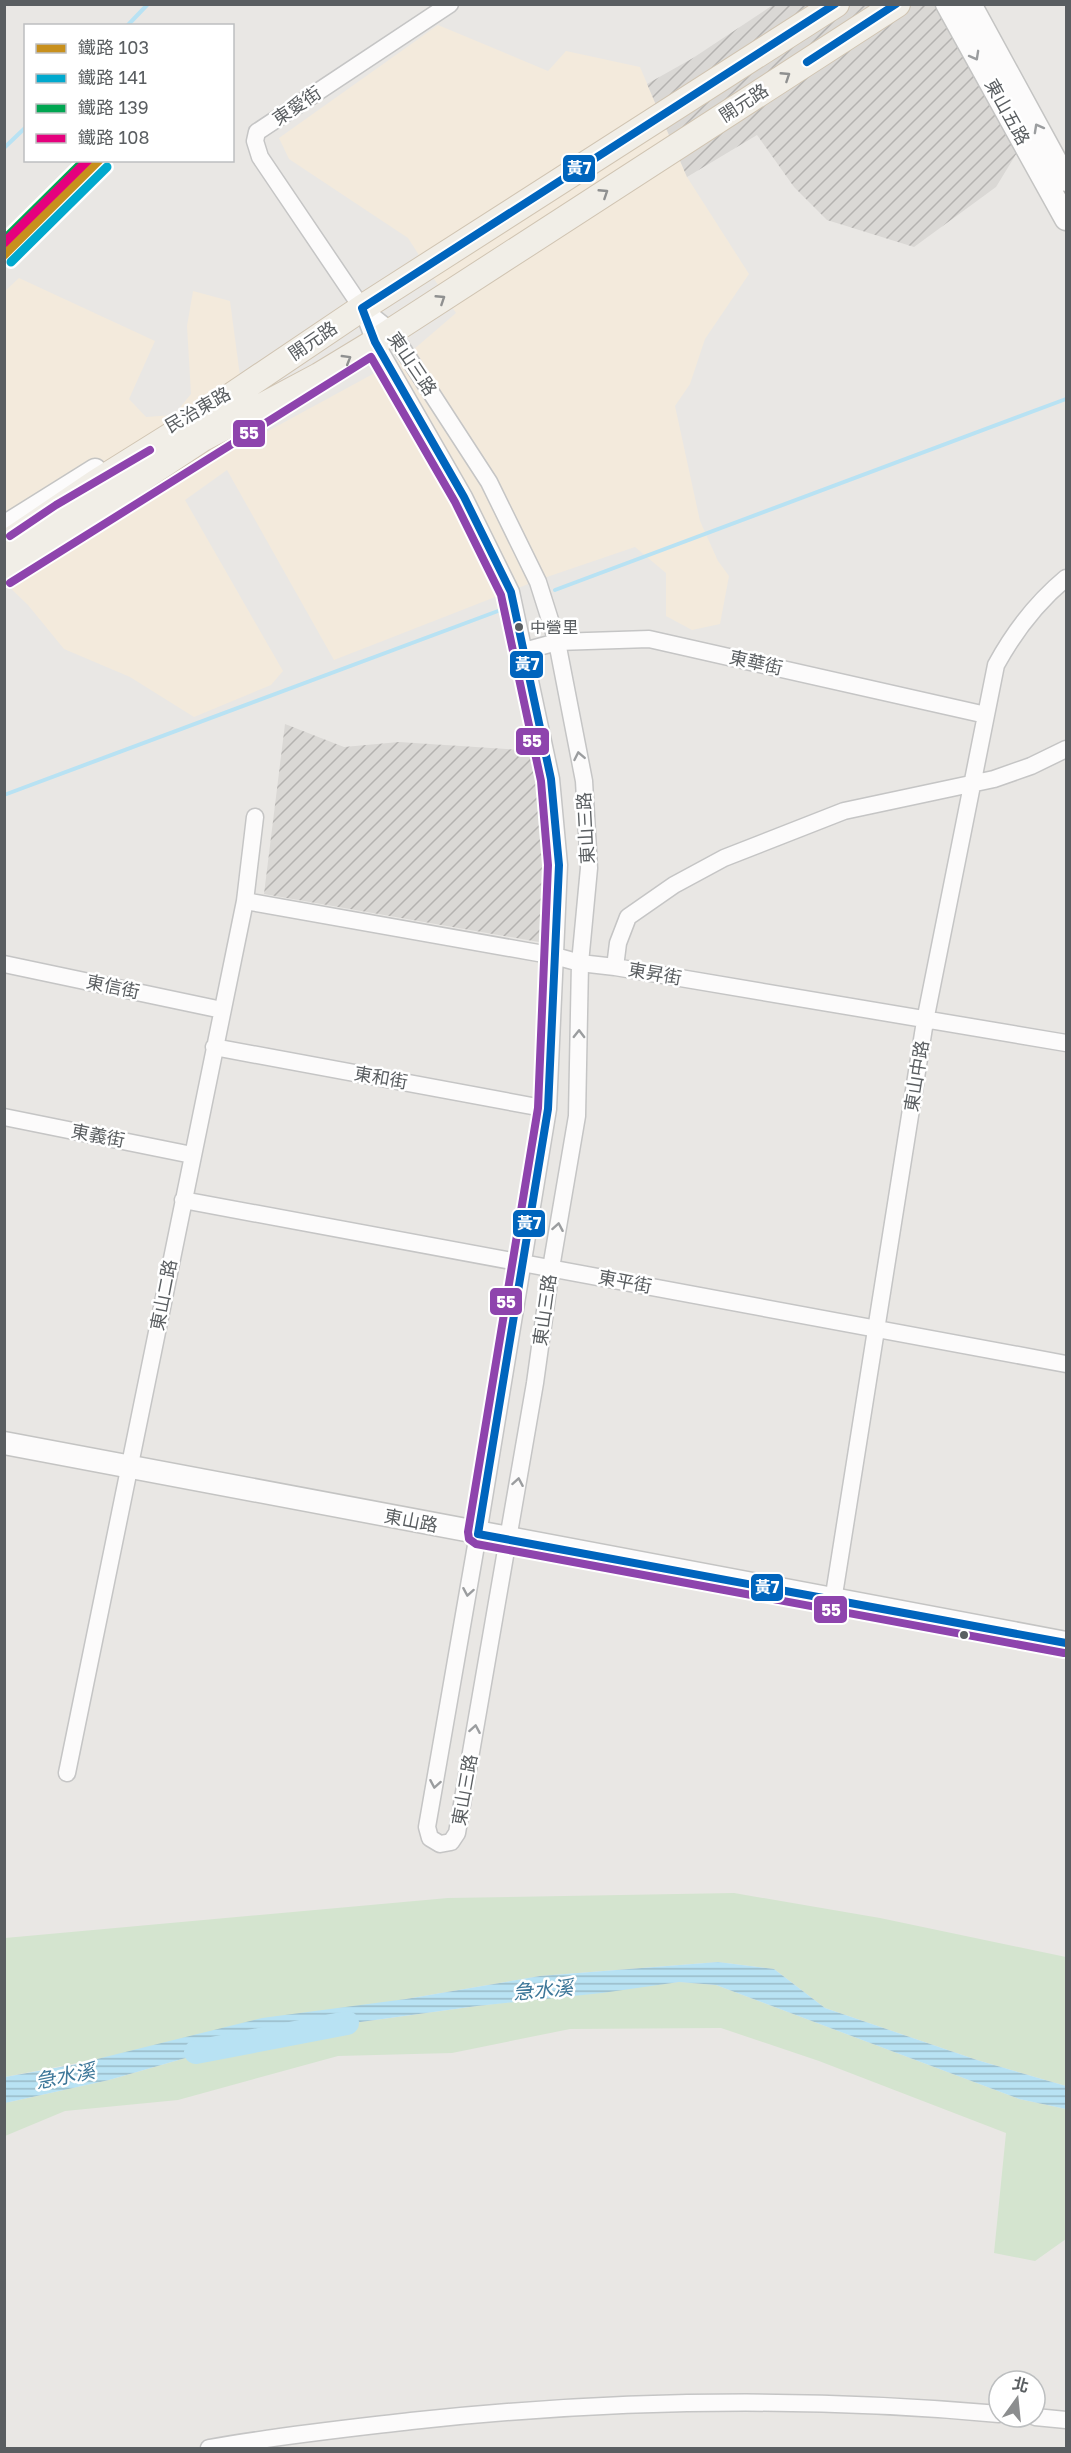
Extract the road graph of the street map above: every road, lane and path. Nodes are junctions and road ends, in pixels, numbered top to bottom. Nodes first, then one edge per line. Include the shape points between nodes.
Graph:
1 (450, 4) edge
2 (836, 4) edge
3 (897, 4) edge
4 (947, 4) edge
5 (970, 4) edge
6 (1066, 180) edge
7 (1066, 219) edge
8 (362, 308) junction
9 (383, 336) junction
10 (319, 375) junction
11 (5, 532) edge
12 (4, 569) edge
13 (4, 574) edge
14 (1066, 578) edge
15 (557, 642) junction
16 (524, 651) junction
17 (986, 715) junction
18 (1066, 748) edge
19 (974, 782) junction
20 (255, 818) dead end
21 (245, 901) junction
22 (555, 956) junction
23 (580, 963) junction
24 (4, 964) edge
25 (615, 967) junction
26 (222, 1010) junction
27 (926, 1021) junction
28 (1066, 1043) edge
29 (214, 1047) junction
30 (548, 1109) junction
31 (4, 1117) edge
32 (192, 1155) junction
33 (183, 1200) junction
34 (522, 1263) junction
35 (551, 1268) junction
36 (878, 1330) junction
37 (1066, 1364) edge
38 (4, 1443) edge
39 (129, 1468) junction
40 (478, 1534) junction
41 (508, 1539) junction
42 (833, 1601) junction
43 (1066, 1643) edge
44 (67, 1773) dead end
45 (987, 2413) edge
46 (1047, 2418) edge
47 (1066, 2420) edge
48 (209, 2448) edge

1 - 8 street, 東愛街 via 257,132 255,141 260,157
2 - 8 main road, 開元路
9 -> 3 main road, 開元路
4 -> 7 street, 東山五路
6 -> 5 street, 東山五路
8 - 9 street, 東山三路
8 - 11 main road, 開元路 via 193,422 97,482
10 -> 9 main road, 開元路
9 - 15 street, 東山三路 via 489,482 538,582
9 - 16 street, 東山三路 via 511,592
10 - 12 main road, 開元路 via 203,438
10 - 13 street, 開元路
14 - 17 street, 東山中路 via 1035,605 1013,635 996,665
15 - 16 street, 東華街
15 - 17 street, 東華街 via 650,639
23 -> 15 street, 東山三路 via 589,868 584,781
16 - 22 street, 東山三路 via 551,779 559,864
17 - 19 street, 東山中路
18 - 19 street via 1031,766
19 - 25 street via 844,811 724,858 628,916 618,943
19 - 27 street, 東山中路
20 - 21 street, 東山二路
21 - 22 street, 東昇街
21 - 26 street, 東山二路
22 - 23 street, 東昇街
22 - 30 street, 東山三路
23 - 25 street, 東昇街
35 -> 23 street, 東山三路 via 578,1116
24 - 26 street, 東信街
25 - 27 street, 東昇街
26 - 29 street, 東山二路
27 - 28 street, 東昇街
27 - 36 street, 東山中路
29 - 30 street, 東和街
29 - 32 street, 東山二路
30 - 34 street, 東山三路
31 - 32 street, 東義街
32 - 33 street, 東山二路
33 - 34 street, 東平街
33 - 39 street, 東山二路
34 - 35 street, 東平街
34 - 40 street, 東山三路
35 - 36 street, 東平街
41 -> 35 street, 東山三路
36 - 37 street, 東平街
36 - 42 street, 東山中路
38 - 39 street, 東山路
39 - 40 street, 東山路
39 - 44 street, 東山二路
40 - 41 street, 東山路
40 -> 41 street, 東山三路 via 427,1827 430,1838 440,1844 451,1842 457,1833
41 - 42 street, 東山路
42 - 43 street, 東山路
45 - 48 street via 906,2405 727,2402 604,2406 489,2413
46 - 47 street

